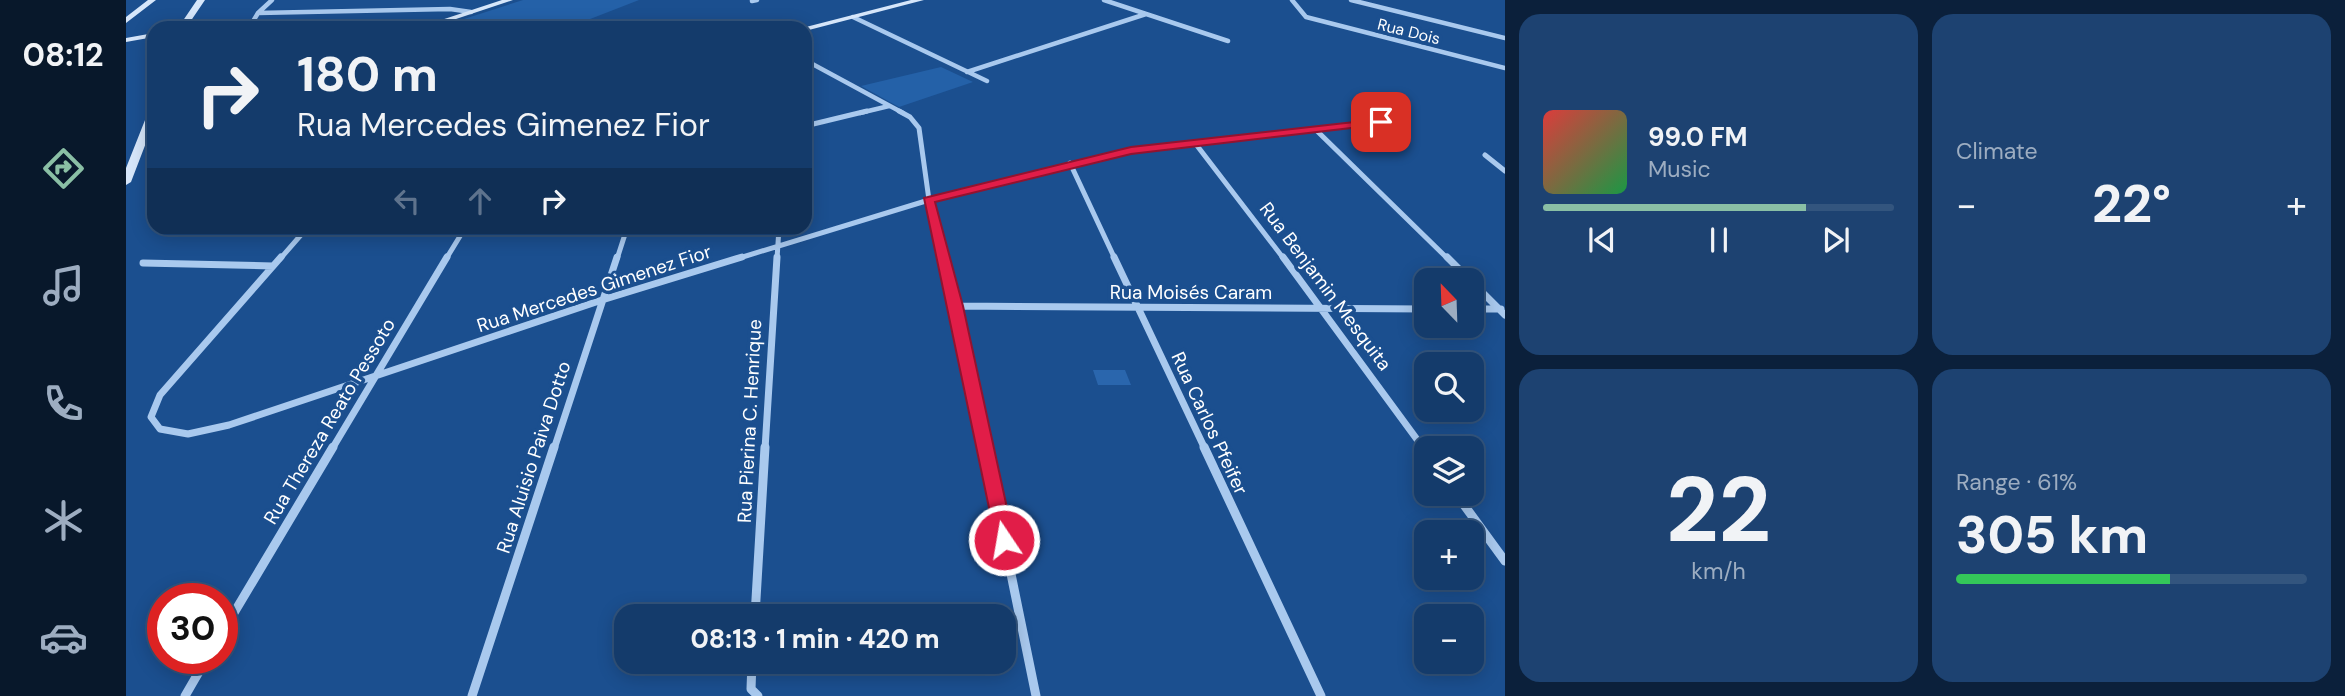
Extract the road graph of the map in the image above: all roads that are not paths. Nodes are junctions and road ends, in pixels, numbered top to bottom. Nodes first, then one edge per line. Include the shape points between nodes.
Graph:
1 (152, 0) edge
2 (201, 0) edge
3 (272, 0) edge
4 (509, 0) edge
5 (920, 0) edge
6 (1104, 0) edge
7 (1292, 0) edge
8 (1351, 0) edge
9 (471, 12) junction
10 (258, 13) junction
11 (1146, 14) junction
12 (853, 18) junction
13 (187, 21) edge
14 (253, 21) edge
15 (443, 21) edge
16 (126, 22) edge
17 (812, 27) edge
18 (147, 36) edge
19 (1505, 38) edge
20 (126, 40) edge
21 (1228, 41) dead end
22 (812, 64) edge
23 (1505, 68) edge
24 (967, 72) junction
25 (987, 81) dead end
26 (889, 106) junction
27 (1381, 122) dead end
28 (812, 124) edge
29 (147, 128) edge
30 (1315, 129) junction
31 (1195, 143) junction
32 (147, 145) edge
33 (138, 152) junction
34 (1485, 155) dead end
35 (1070, 163) junction
36 (126, 166) edge
37 (1505, 171) edge
38 (126, 182) edge
39 (929, 200) junction
40 (301, 235) edge
41 (462, 235) edge
42 (624, 235) edge
43 (778, 235) edge
44 (777, 246) junction
45 (143, 263) dead end
46 (273, 266) junction
47 (1458, 268) edge
48 (1484, 293) edge
49 (601, 300) junction
50 (956, 306) junction
51 (1138, 307) junction
52 (1322, 308) junction
53 (1414, 309) edge
54 (1484, 309) edge
55 (1502, 309) edge
56 (1505, 315) edge
57 (377, 376) junction
58 (1414, 436) edge
59 (1465, 506) edge
60 (1505, 561) edge
61 (756, 604) edge
62 (238, 606) edge
63 (198, 674) edge
64 (752, 674) edge
65 (185, 696) edge
66 (472, 696) edge
67 (758, 696) edge
68 (1036, 696) edge
69 (1321, 696) edge

1 - 16 main road
2 - 13 main road
3 - 10 street
4 - 9 main road
5 - 12 main road
6 - 11 street
7 - 23 street, Rua Dois via 1306,17
8 - 19 street
9 - 10 street
9 - 15 main road
10 - 14 street
11 - 21 street
11 - 24 street
12 - 17 main road
12 - 24 street
18 - 20 main road
22 - 26 street
24 - 25 street
26 - 28 street
26 - 39 street via 910,117 919,128
27 - 30 street, Rua Mercedes Gimenez Fior
29 - 33 main road
30 - 31 street, Rua Mercedes Gimenez Fior
30 - 47 street
31 - 35 street, Rua Mercedes Gimenez Fior
31 - 52 street, Rua Benjamin Mesquita
32 - 33 main road
33 - 36 main road
33 - 38 main road
34 - 37 street
35 - 39 street, Rua Mercedes Gimenez Fior
35 - 51 street, Rua Carlos Pfeifer
39 - 44 street, Rua Mercedes Gimenez Fior
39 - 50 street
40 - 46 street, Rua Mercedes Gimenez Fior
41 - 57 street, Rua Thereza Reato Pessoto
42 - 49 street, Rua Aluisio Paiva Dotto
43 - 44 street, Rua Pierina C. Henrique
44 - 49 street, Rua Mercedes Gimenez Fior
44 - 61 street, Rua Pierina C. Henrique
45 - 46 street
46 - 57 street, Rua Mercedes Gimenez Fior via 160,395 151,417 160,429 188,434 229,425
48 - 55 street
49 - 57 street, Rua Mercedes Gimenez Fior
49 - 66 street, Rua Aluisio Paiva Dotto
50 - 51 street, Rua Moisés Caram
50 - 68 street
51 - 52 street, Rua Moisés Caram
51 - 69 street, Rua Carlos Pfeifer
52 - 53 street, Rua Moisés Caram
52 - 58 street, Rua Benjamin Mesquita
54 - 55 street
55 - 56 street
57 - 62 street, Rua Thereza Reato Pessoto
59 - 60 street
63 - 65 street
64 - 67 street via 751,689

